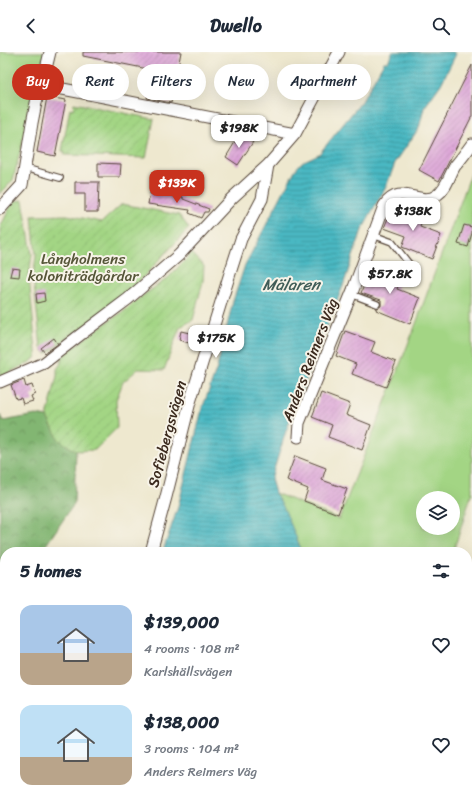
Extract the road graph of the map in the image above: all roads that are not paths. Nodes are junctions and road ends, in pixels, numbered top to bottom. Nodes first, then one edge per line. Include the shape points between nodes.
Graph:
1 (50, 52) edge
2 (339, 52) edge
3 (47, 64) edge
4 (64, 89) edge
5 (37, 100) edge
6 (295, 134) junction
7 (472, 144) edge
8 (268, 165) junction
9 (25, 168) junction
10 (60, 178) dead end
11 (0, 209) edge
12 (373, 235) junction
13 (410, 265) dead end
14 (351, 294) junction
15 (377, 304) dead end
16 (0, 382) edge
17 (298, 437) dead end
18 (151, 547) edge

1 - 3 street
2 - 6 street
4 - 6 street
5 - 9 street
6 - 8 street
7 - 12 street, Anders Reimers Väg via 437,196 429,199 400,195 388,200
8 - 16 street via 232,198 180,255 128,299 44,363
8 - 18 street, Sofiebergsvägen via 262,199 241,239 197,381
9 - 10 lane
9 - 11 street via 22,185
12 - 13 lane via 392,242
12 - 14 street, Anders Reimers Väg
14 - 15 lane
14 - 17 street, Anders Reimers Väg via 299,423

